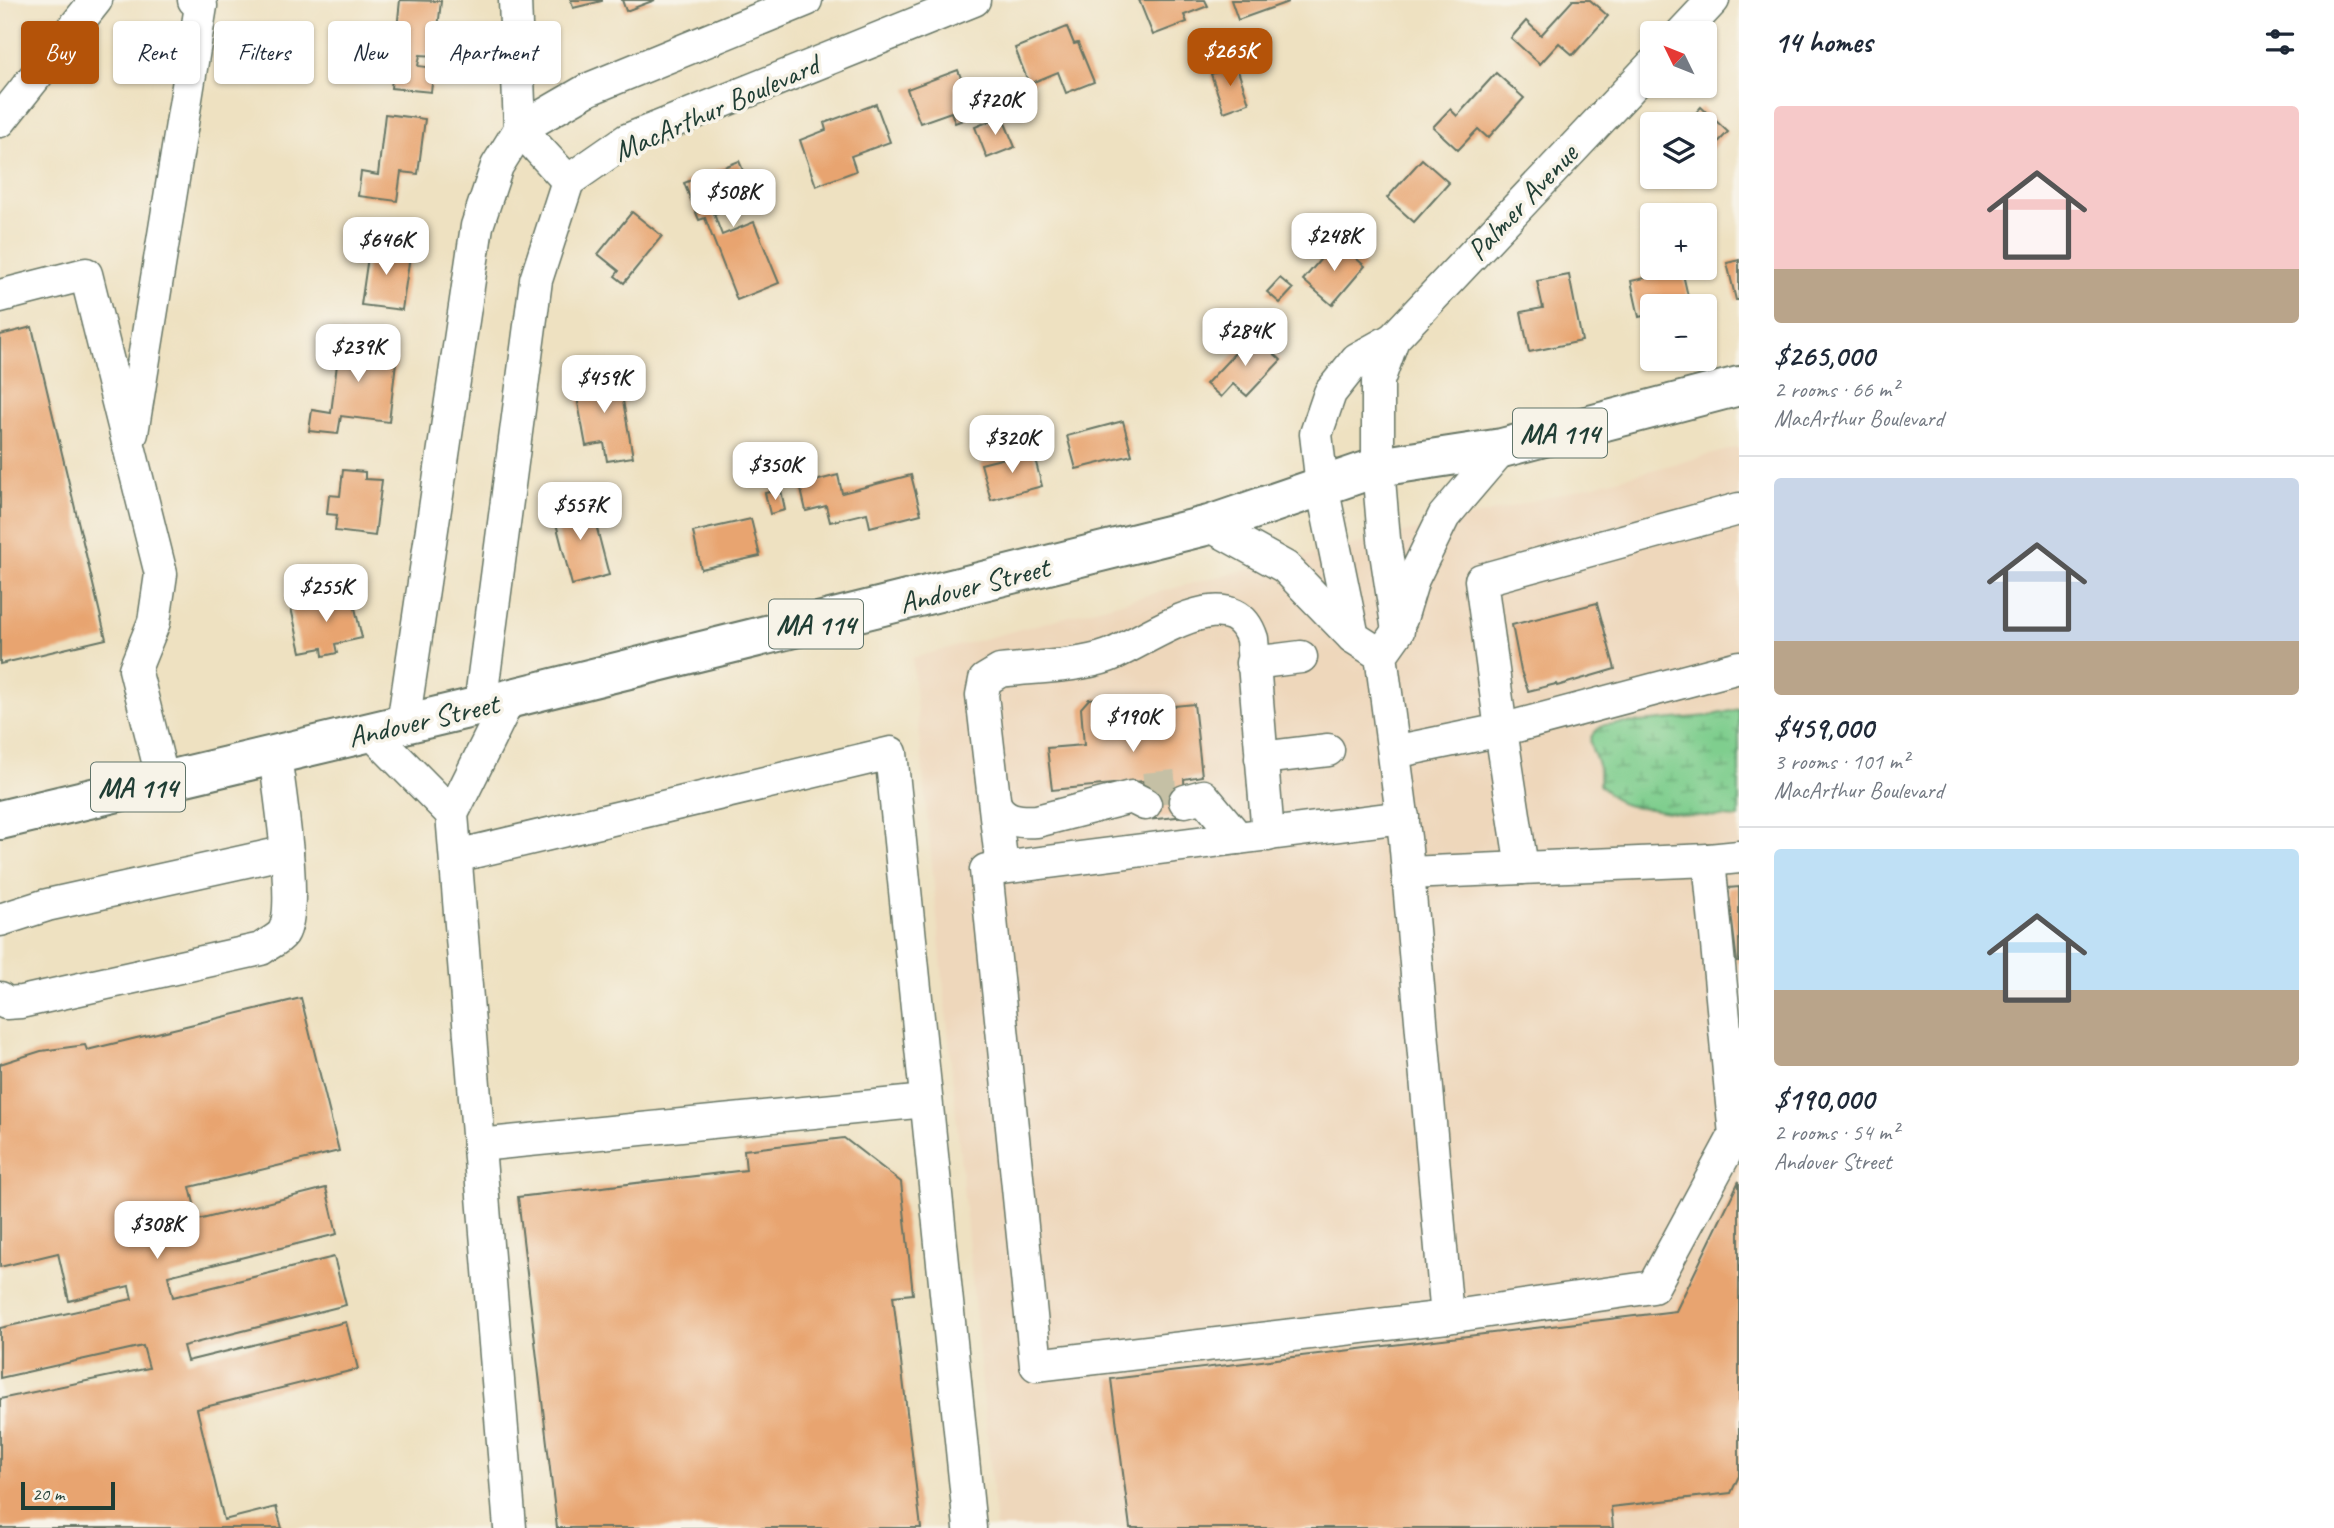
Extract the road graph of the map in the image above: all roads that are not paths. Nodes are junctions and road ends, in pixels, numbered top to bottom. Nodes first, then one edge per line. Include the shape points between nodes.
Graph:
1 (96, 0) edge
2 (194, 0) edge
3 (515, 0) edge
4 (806, 0) edge
5 (974, 0) edge
6 (1713, 0) edge
7 (1693, 21) edge
8 (1640, 78) edge
9 (0, 121) edge
10 (520, 129) junction
11 (568, 181) junction
12 (0, 296) edge
13 (1393, 339) junction
14 (1739, 386) edge
15 (130, 445) junction
16 (1502, 449) junction
17 (1378, 467) junction
18 (1322, 486) junction
19 (1739, 509) edge
20 (1209, 525) junction
21 (1353, 637) junction
22 (1389, 643) junction
23 (1301, 657) dead end
24 (1252, 663) junction
25 (1739, 667) edge
26 (495, 703) junction
27 (387, 728) junction
28 (1501, 730) junction
29 (1328, 750) dead end
30 (1394, 752) junction
31 (275, 755) junction
32 (1261, 758) junction
33 (163, 781) junction
34 (1191, 794) tunnel mouth
35 (1140, 797) tunnel mouth
36 (995, 804) junction
37 (452, 814) junction
38 (1403, 817) junction
39 (0, 820) edge
40 (1253, 836) junction
41 (288, 852) junction
42 (456, 856) junction
43 (1724, 858) edge
44 (1002, 868) junction
45 (1522, 868) junction
46 (1408, 873) junction
47 (0, 920) edge
48 (0, 998) edge
49 (926, 1101) junction
50 (479, 1145) junction
51 (1447, 1317) junction
52 (509, 1528) edge
53 (970, 1528) edge

1 - 9 street
2 - 15 street via 201,6
3 - 10 street
4 - 10 street, MacArthur Boulevard via 589,89
5 - 11 street, MacArthur Boulevard via 627,140
6 - 7 street
8 - 13 street, Palmer Avenue
10 - 11 street
10 - 27 street, MacArthur Boulevard via 497,166 477,226
11 - 26 street via 536,280
12 - 15 street via 86,274
13 - 17 street, Palmer Avenue via 1377,380
13 - 18 street, Palmer Avenue via 1357,359 1330,393 1316,434
14 - 16 highway, Andover Street / MA 114
15 - 33 street via 161,574 154,622 135,669
16 - 17 highway, Andover Street / MA 114
16 - 22 street via 1444,516
17 - 18 highway, Andover Street / MA 114
17 - 22 street, Palmer Avenue
18 - 20 highway, Andover Street / MA 114
18 - 21 street, Palmer Avenue
19 - 28 street via 1481,580
20 - 21 street via 1285,566
20 - 26 highway, Andover Street / MA 114
21 - 22 street
22 - 30 street, Palmer Avenue
23 - 24 street
24 - 32 street
24 - 36 street via 1252,639 1244,623 1229,612 1214,611 1181,621 1107,657 991,675 982,695
25 - 28 street
26 - 27 highway, Andover Street / MA 114
26 - 37 street
27 - 31 highway, Andover Street / MA 114
27 - 37 street
28 - 30 street
28 - 45 street
29 - 32 street
30 - 38 street, Palmer Avenue
31 - 33 highway, Andover Street / MA 114
31 - 41 street
32 - 40 street
33 - 39 highway, Andover Street / MA 114
34 - 40 street
35 - 36 street via 1027,821 1009,818
36 - 44 street
37 - 42 street
38 - 40 street
38 - 46 street, Palmer Avenue
40 - 44 street
41 - 47 street via 47,905
41 - 48 street via 289,919 282,935 261,949 21,1002 6,1003
42 - 49 street via 891,753
42 - 50 street
43 - 45 street
43 - 51 street via 1735,1135 1654,1287
44 - 51 street via 986,870 1036,1365
45 - 46 street
46 - 51 street, Palmer Avenue
49 - 50 street
49 - 53 street
50 - 52 street

